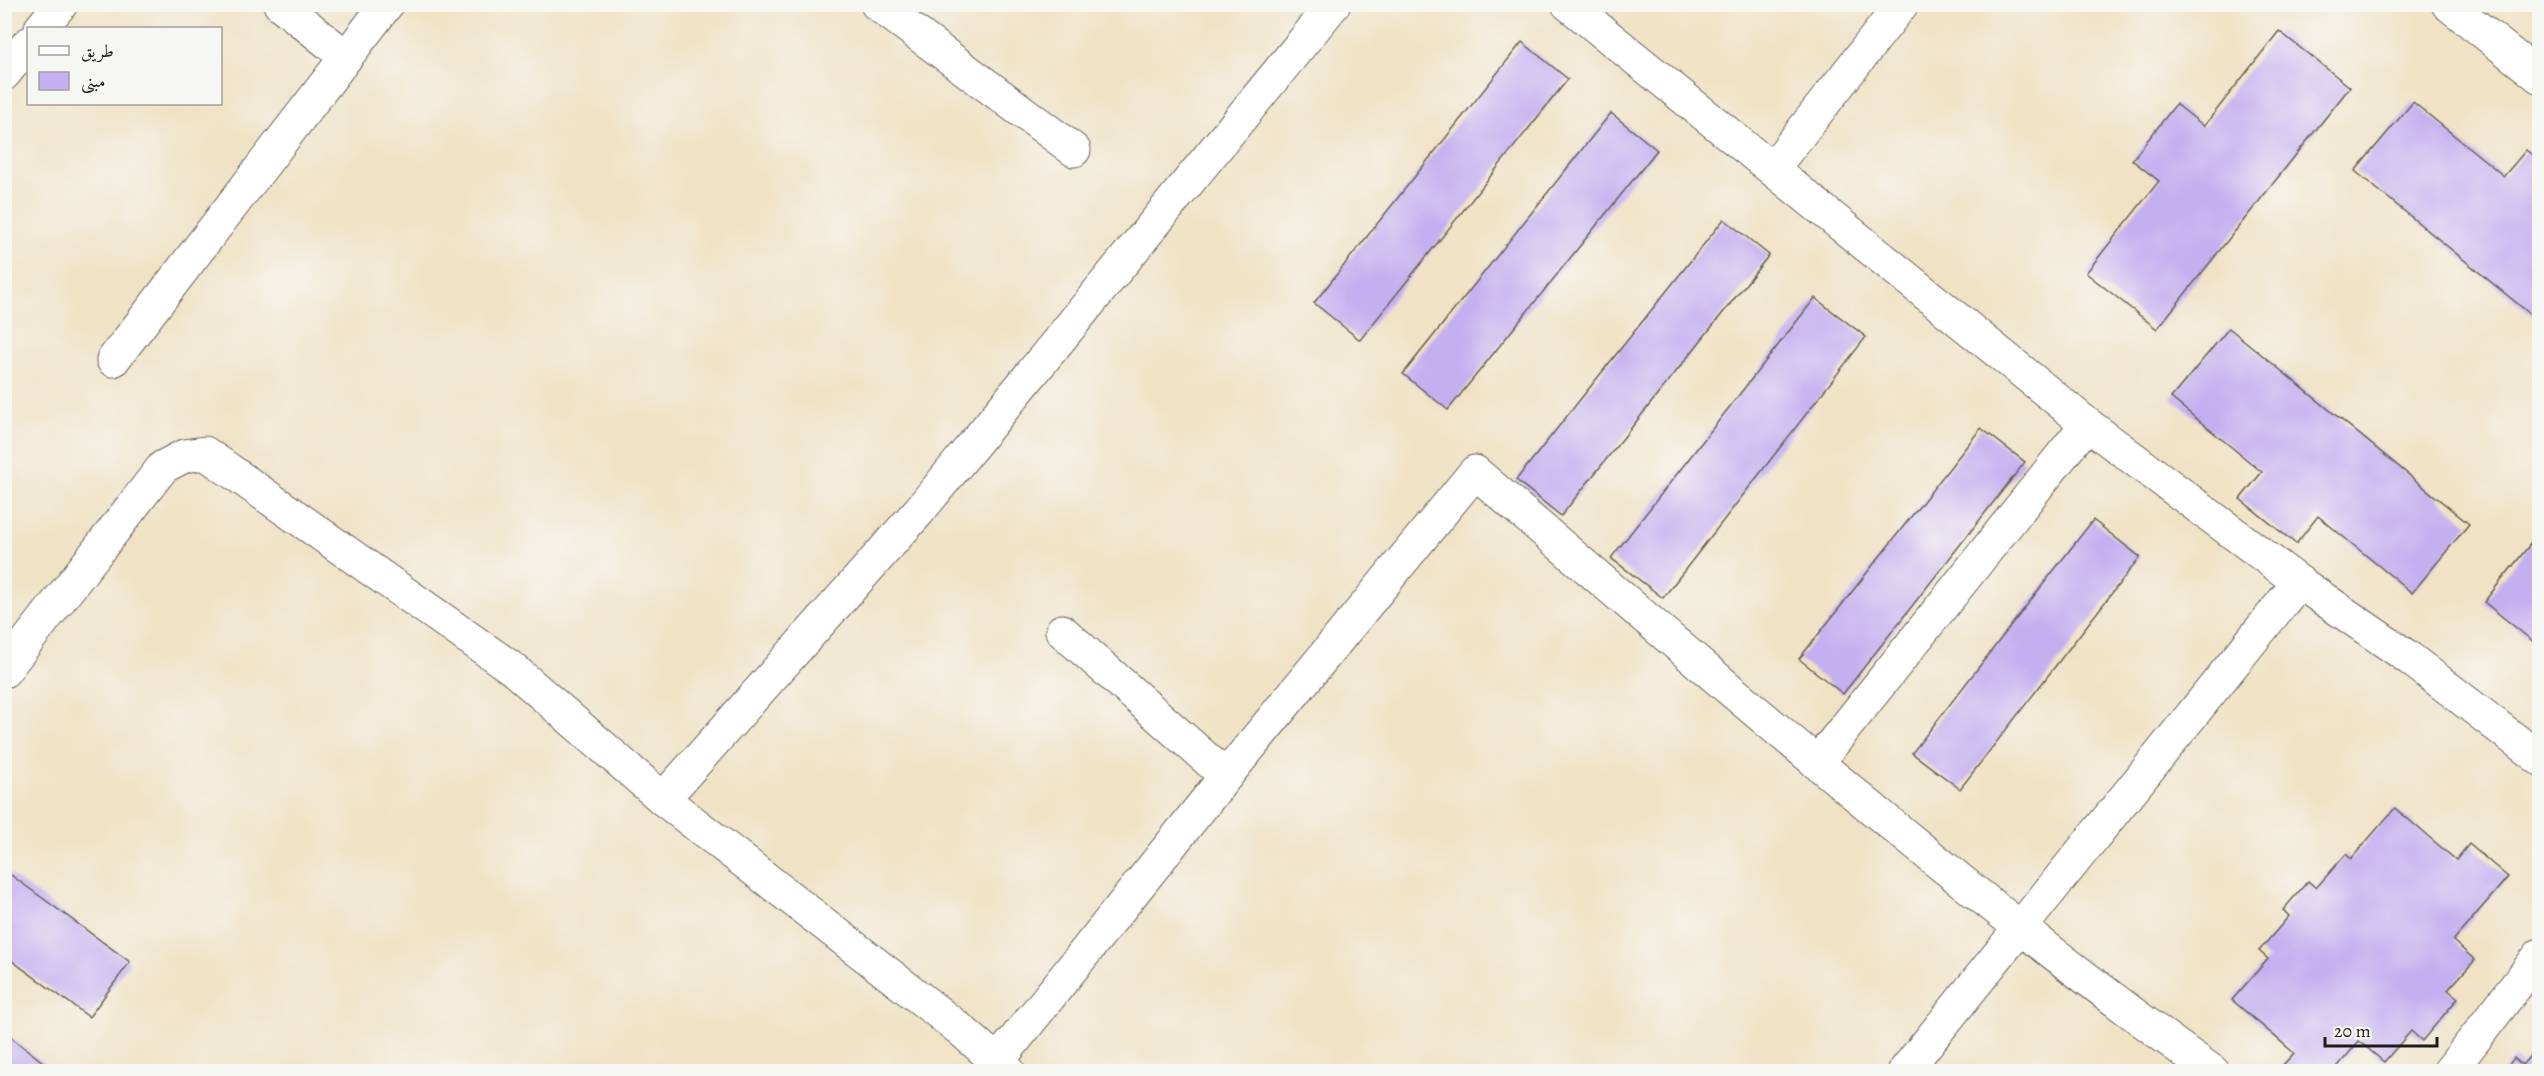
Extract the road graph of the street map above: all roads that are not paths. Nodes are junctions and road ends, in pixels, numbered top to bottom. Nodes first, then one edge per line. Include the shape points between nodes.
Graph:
1 (61, 4) edge
2 (280, 4) edge
3 (387, 4) edge
4 (877, 4) edge
5 (1334, 4) edge
6 (1568, 4) edge
7 (1902, 4) edge
8 (2448, 4) edge
9 (42, 27) edge
10 (27, 45) edge
11 (346, 57) junction
12 (4, 74) edge
13 (2540, 77) edge
14 (1074, 150) dead end
15 (1773, 168) junction
16 (113, 360) dead end
17 (2087, 424) junction
18 (2299, 582) junction
19 (1062, 631) dead end
20 (4, 671) edge
21 (2540, 759) edge
22 (1817, 763) junction
23 (1226, 776) junction
24 (663, 799) junction
25 (2021, 929) junction
26 (2540, 955) edge
27 (1003, 1067) edge
28 (1904, 1071) edge
29 (2213, 1071) edge
30 (2450, 1071) edge

1 - 9 street
2 - 11 street
3 - 11 street
4 - 14 street
5 - 24 street via 919,511
6 - 15 street
7 - 15 street
8 - 13 street
10 - 12 street
11 - 16 street
15 - 17 street
17 - 18 street
17 - 22 street
18 - 21 street via 2409,658
18 - 25 street
19 - 23 street
20 - 24 street via 163,467 184,456 205,453 513,669
22 - 23 street via 1475,472
22 - 25 street
23 - 27 street
24 - 27 street via 961,1030
25 - 28 street
25 - 29 street
26 - 30 street

